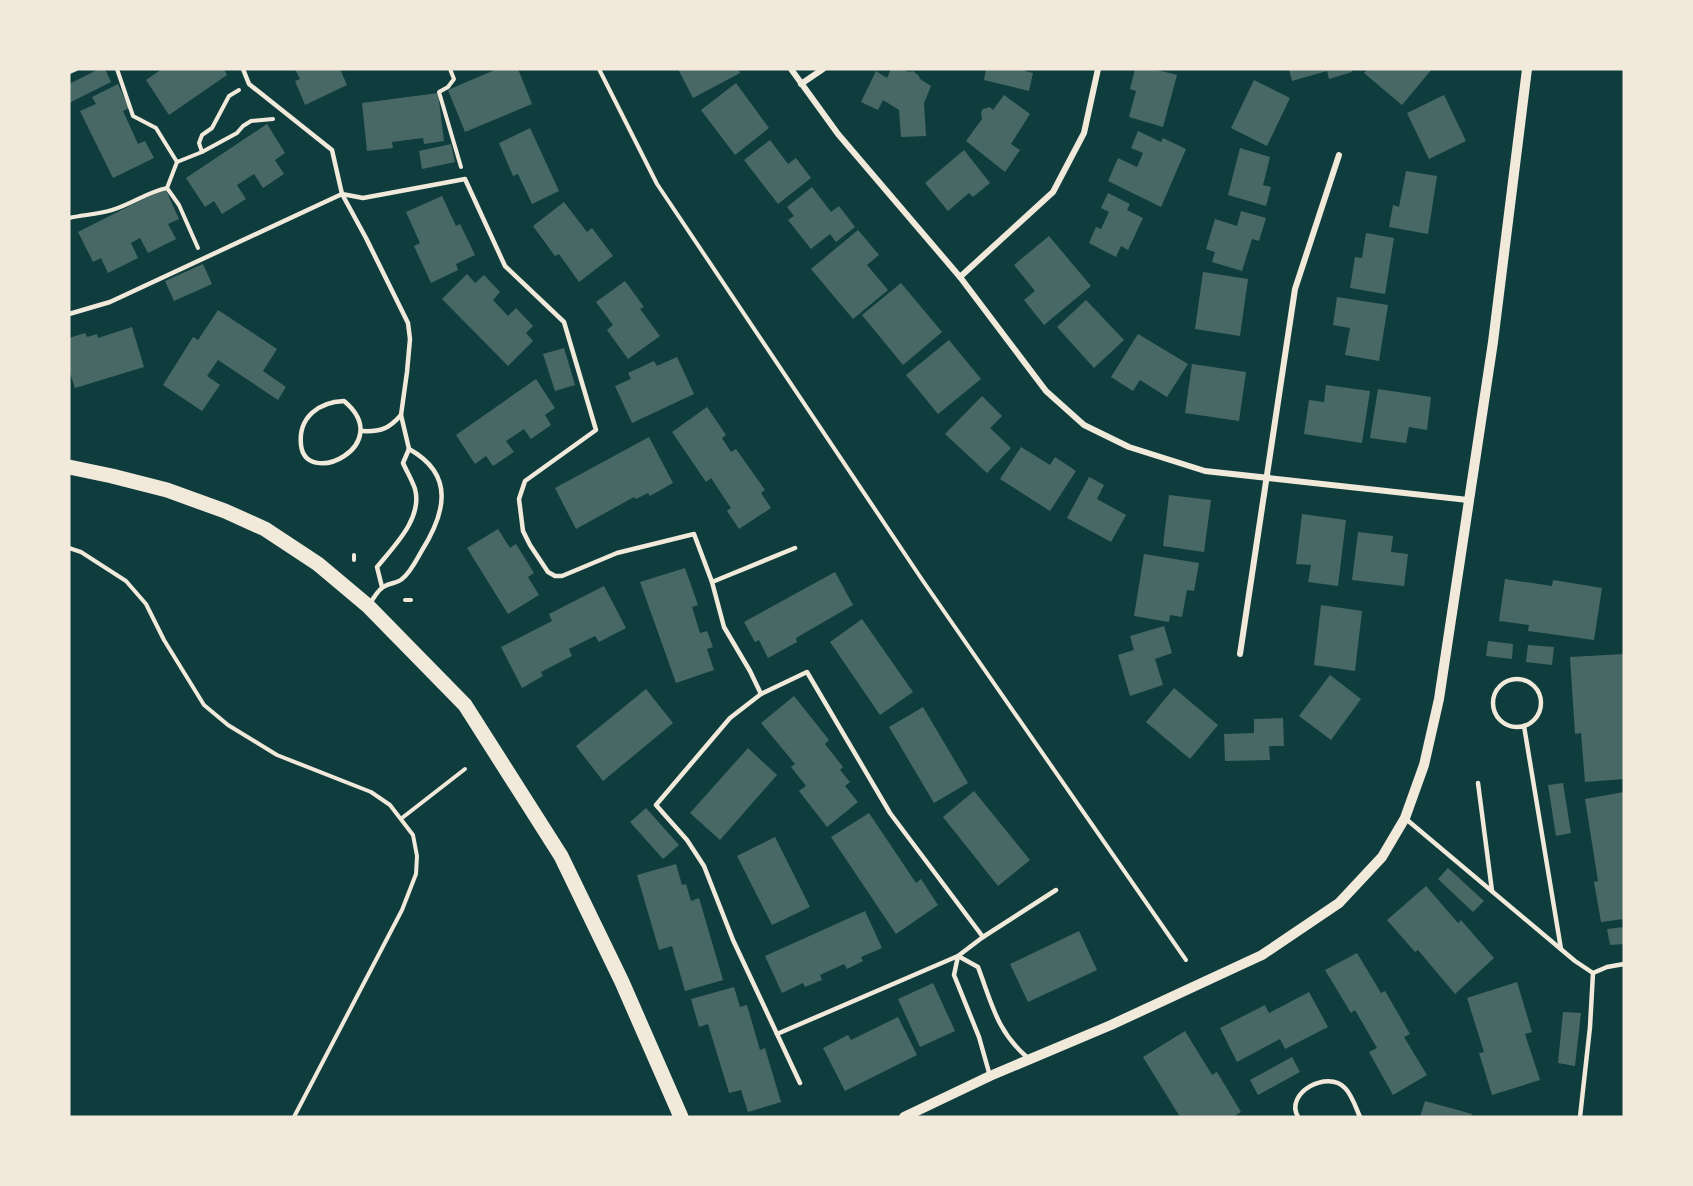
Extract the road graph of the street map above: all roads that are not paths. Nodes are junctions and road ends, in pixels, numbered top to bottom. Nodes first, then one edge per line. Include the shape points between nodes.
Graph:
1 (76, 69) edge
2 (243, 69) edge
3 (791, 69) edge
4 (823, 69) edge
5 (1098, 69) edge
6 (1527, 69) edge
7 (69, 72) edge
8 (801, 84) junction
9 (1339, 155) dead end
10 (342, 194) junction
11 (960, 278) junction
12 (69, 314) edge
13 (400, 415) junction
14 (362, 431) junction
15 (409, 449) junction
16 (69, 467) edge
17 (1267, 477) junction
18 (1468, 500) junction
19 (795, 548) dead end
20 (712, 582) junction
21 (382, 586) junction
22 (368, 606) junction
23 (1240, 654) dead end
24 (761, 694) junction
25 (1524, 726) junction
26 (1478, 783) dead end
27 (1405, 818) junction
28 (1056, 890) dead end
29 (1492, 891) junction
30 (983, 937) junction
31 (1561, 949) junction
32 (958, 956) junction
33 (1624, 964) edge
34 (1593, 974) junction
35 (777, 1034) junction
36 (1030, 1060) junction
37 (990, 1076) junction
38 (800, 1083) dead end
39 (681, 1117) edge
40 (904, 1117) edge
41 (1298, 1117) edge
42 (1360, 1117) edge
43 (1580, 1117) edge

1 - 7 lane
2 - 10 lane via 249,84 332,150
3 - 8 street
4 - 8 street
5 - 11 street via 1084,133 1053,192
6 - 18 street via 1493,342
8 - 11 street via 838,134
9 - 17 street via 1295,289
10 - 12 lane via 111,302
10 - 13 lane via 408,323 410,339
10 - 20 lane via 363,198 465,179 506,266 564,322 596,430 525,481 519,499 523,531 548,572 562,576 617,553 694,534
11 - 17 street via 1046,391 1084,425 1129,447 1205,471
13 - 14 lane via 379,432
13 - 15 lane
14 - 14 lane via 352,449 340,460 327,464 308,458 301,447 304,423 313,410 333,402 344,401 353,409
15 - 21 lane via 403,463 417,506 404,532 377,567
15 - 21 lane via 424,457 437,474 442,507 434,531 414,564 402,579
16 - 22 main road via 168,490 265,529 318,564
17 - 18 street
17 - 23 street
18 - 27 street via 1439,699 1424,765
19 - 20 lane
20 - 24 lane via 724,627
21 - 22 lane
22 - 39 main road via 465,705 561,856
24 - 30 lane via 807,672 890,813
24 - 35 lane via 730,718 656,805 704,866
25 - 25 lane via 1539,715 1540,696 1530,683 1508,680 1494,696 1496,716 1514,728
25 - 31 lane
26 - 29 lane
27 - 29 lane
27 - 36 street via 1382,857 1339,903 1271,950
28 - 30 lane
29 - 31 lane
30 - 32 lane
31 - 34 lane
32 - 35 lane
32 - 36 lane via 978,967 1000,1027
32 - 37 lane via 954,975
33 - 34 lane
34 - 43 lane
35 - 38 lane
36 - 37 street
37 - 40 street
41 - 42 lane via 1294,1102 1298,1096 1307,1088 1329,1082 1345,1088

